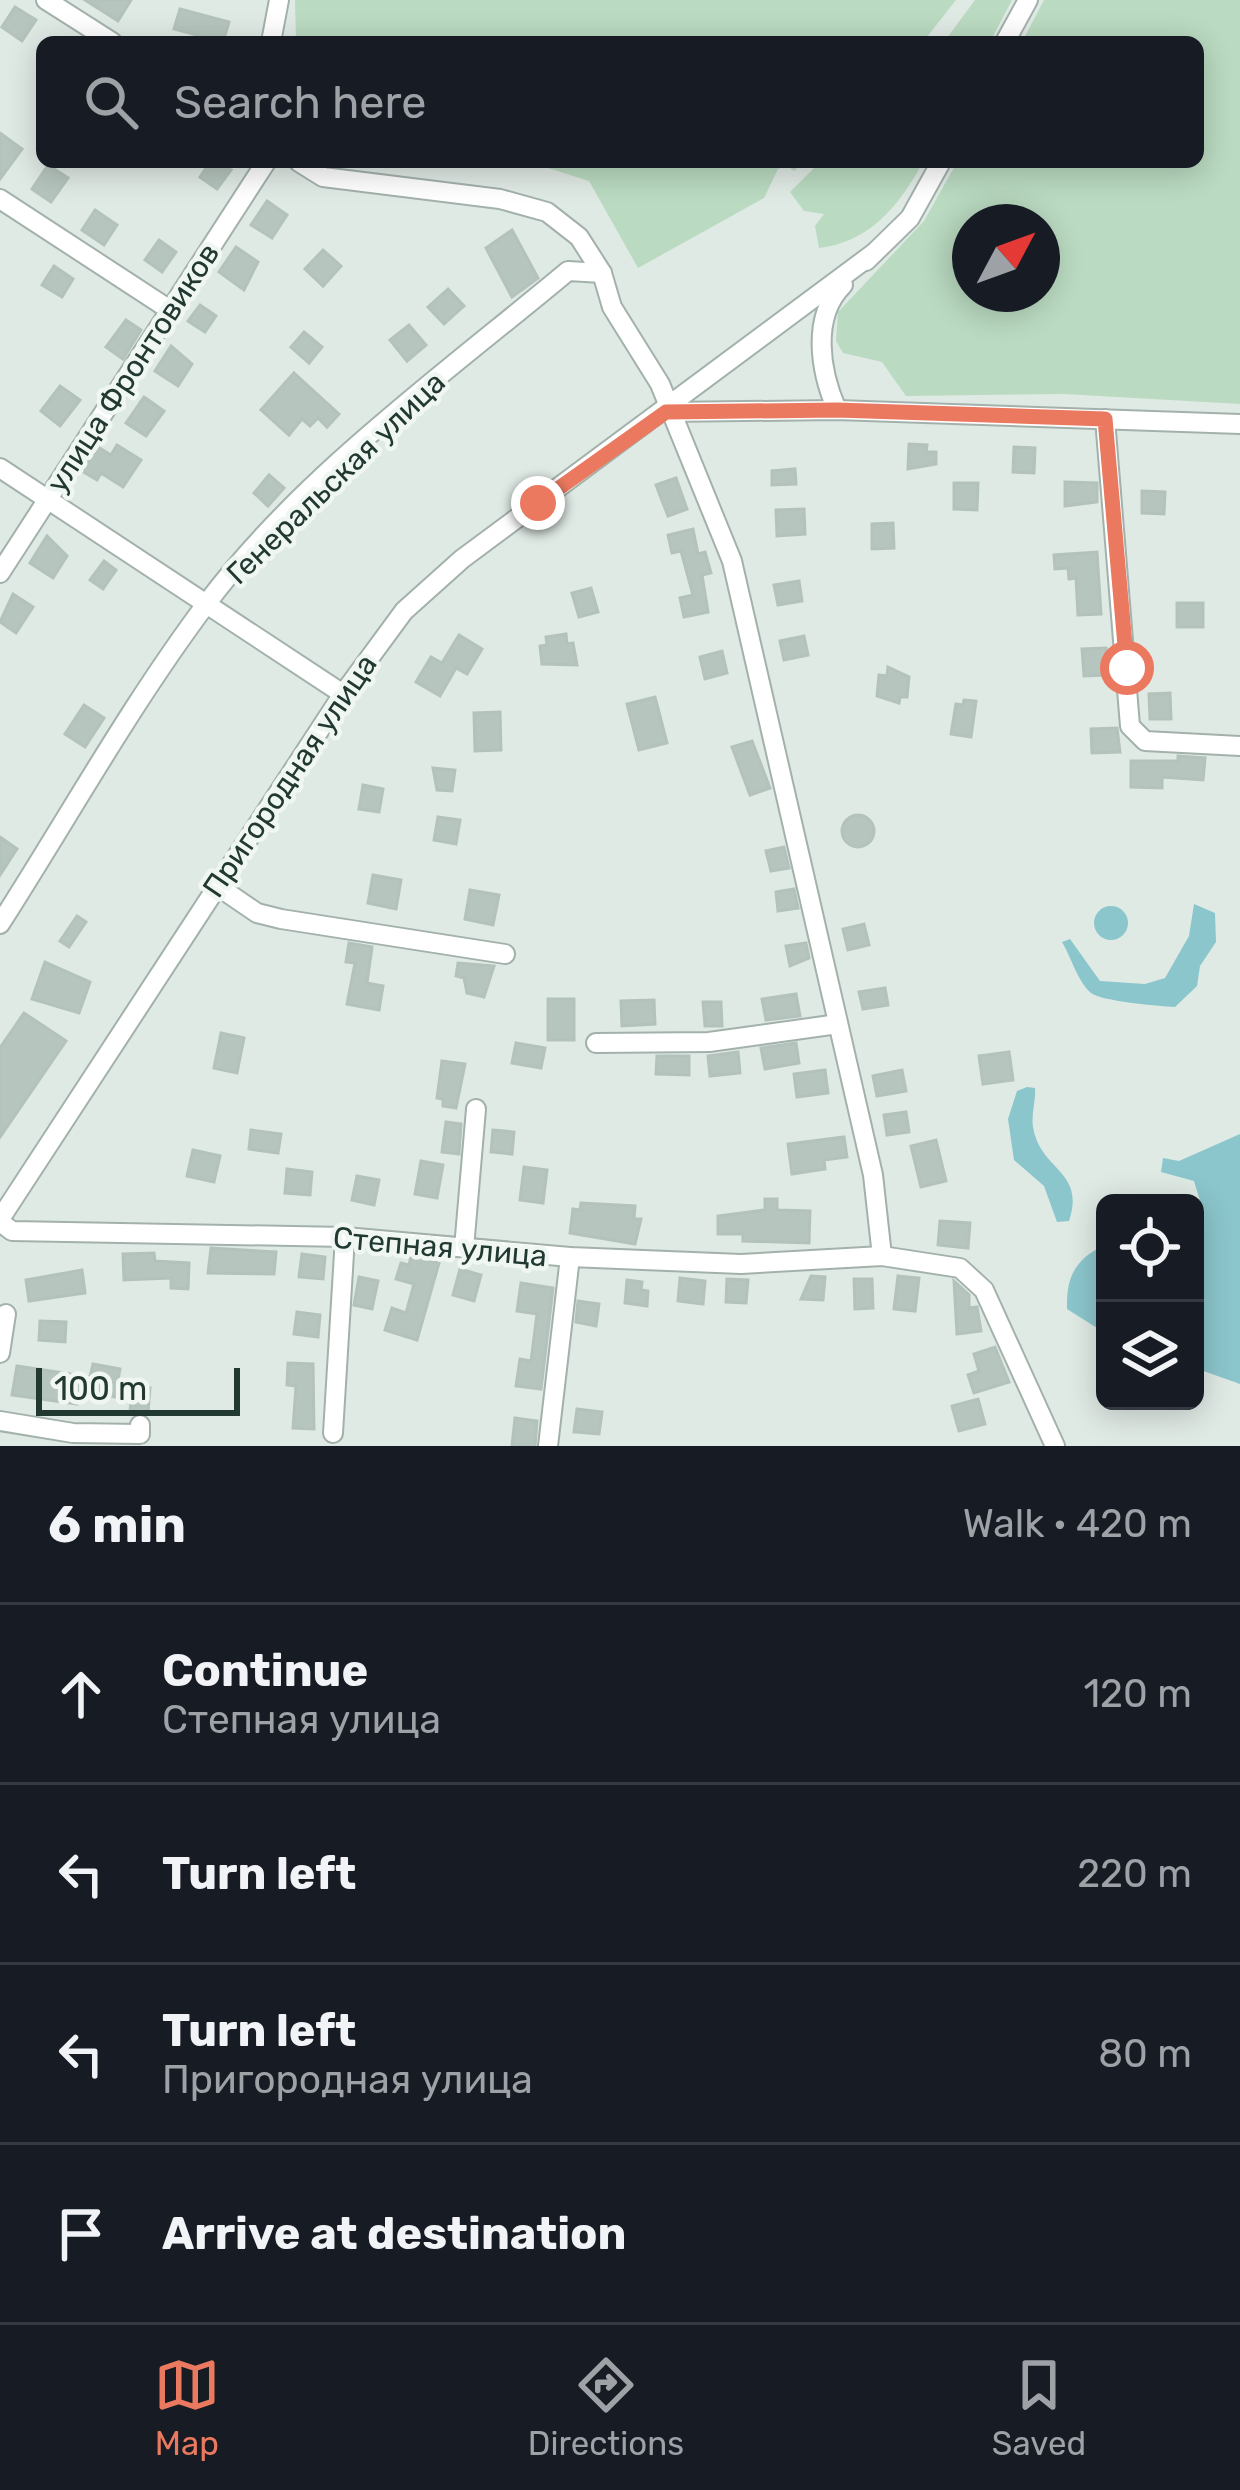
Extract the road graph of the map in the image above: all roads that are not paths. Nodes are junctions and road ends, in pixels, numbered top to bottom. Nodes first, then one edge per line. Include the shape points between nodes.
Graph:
1 (46, 0) edge
2 (279, 0) edge
3 (1028, 0) edge
4 (103, 36) edge
5 (272, 36) edge
6 (1008, 36) edge
7 (262, 168) edge
8 (309, 168) edge
9 (937, 168) edge
10 (0, 199) edge
11 (874, 253) junction
12 (602, 273) junction
13 (170, 310) junction
14 (837, 410) junction
15 (666, 412) junction
16 (1105, 419) junction
17 (1240, 424) edge
18 (0, 468) edge
19 (48, 499) junction
20 (0, 573) edge
21 (208, 603) junction
22 (343, 694) junction
23 (1240, 746) edge
24 (216, 885) junction
25 (0, 924) edge
26 (505, 954) dead end
27 (838, 1024) junction
28 (596, 1043) dead end
29 (476, 1108) dead end
30 (0, 1221) edge
31 (345, 1237) junction
32 (464, 1248) junction
33 (882, 1256) junction
34 (570, 1258) junction
35 (5, 1314) dead end
36 (0, 1353) edge
37 (0, 1421) edge
38 (140, 1425) dead end
39 (333, 1433) dead end
40 (548, 1446) edge
41 (1055, 1446) edge

1 - 4 street
2 - 5 street
3 - 6 street
7 - 13 street, улица Фронтовиков
8 - 12 street via 323,177 547,212 579,236
9 - 11 street via 910,218
10 - 13 street
11 - 14 street via 823,316
11 - 15 street, Пригородная улица
12 - 15 street
12 - 21 street, Генеральская улица via 568,271 393,416
13 - 19 street, улица Фронтовиков
14 - 15 street
14 - 16 street
15 - 22 street, Пригородная улица via 435,581
15 - 27 street via 732,561
16 - 17 street
16 - 23 street via 1130,726 1157,743
18 - 19 street
19 - 20 street, улица Фронтовиков
19 - 21 street
21 - 22 street
21 - 25 street, Генеральская улица
22 - 24 street, Пригородная улица
24 - 26 street via 281,919
24 - 30 street, Пригородная улица
27 - 28 street via 710,1042
27 - 33 street via 873,1175
29 - 32 street
30 - 31 street, Степная улица via 12,1231
31 - 32 street, Степная улица
31 - 39 street
32 - 34 street, Степная улица
33 - 34 street, Степная улица via 741,1264
33 - 41 street, Степная улица via 960,1268 983,1290
34 - 40 street
35 - 36 street
37 - 38 street via 95,1433 140,1434

